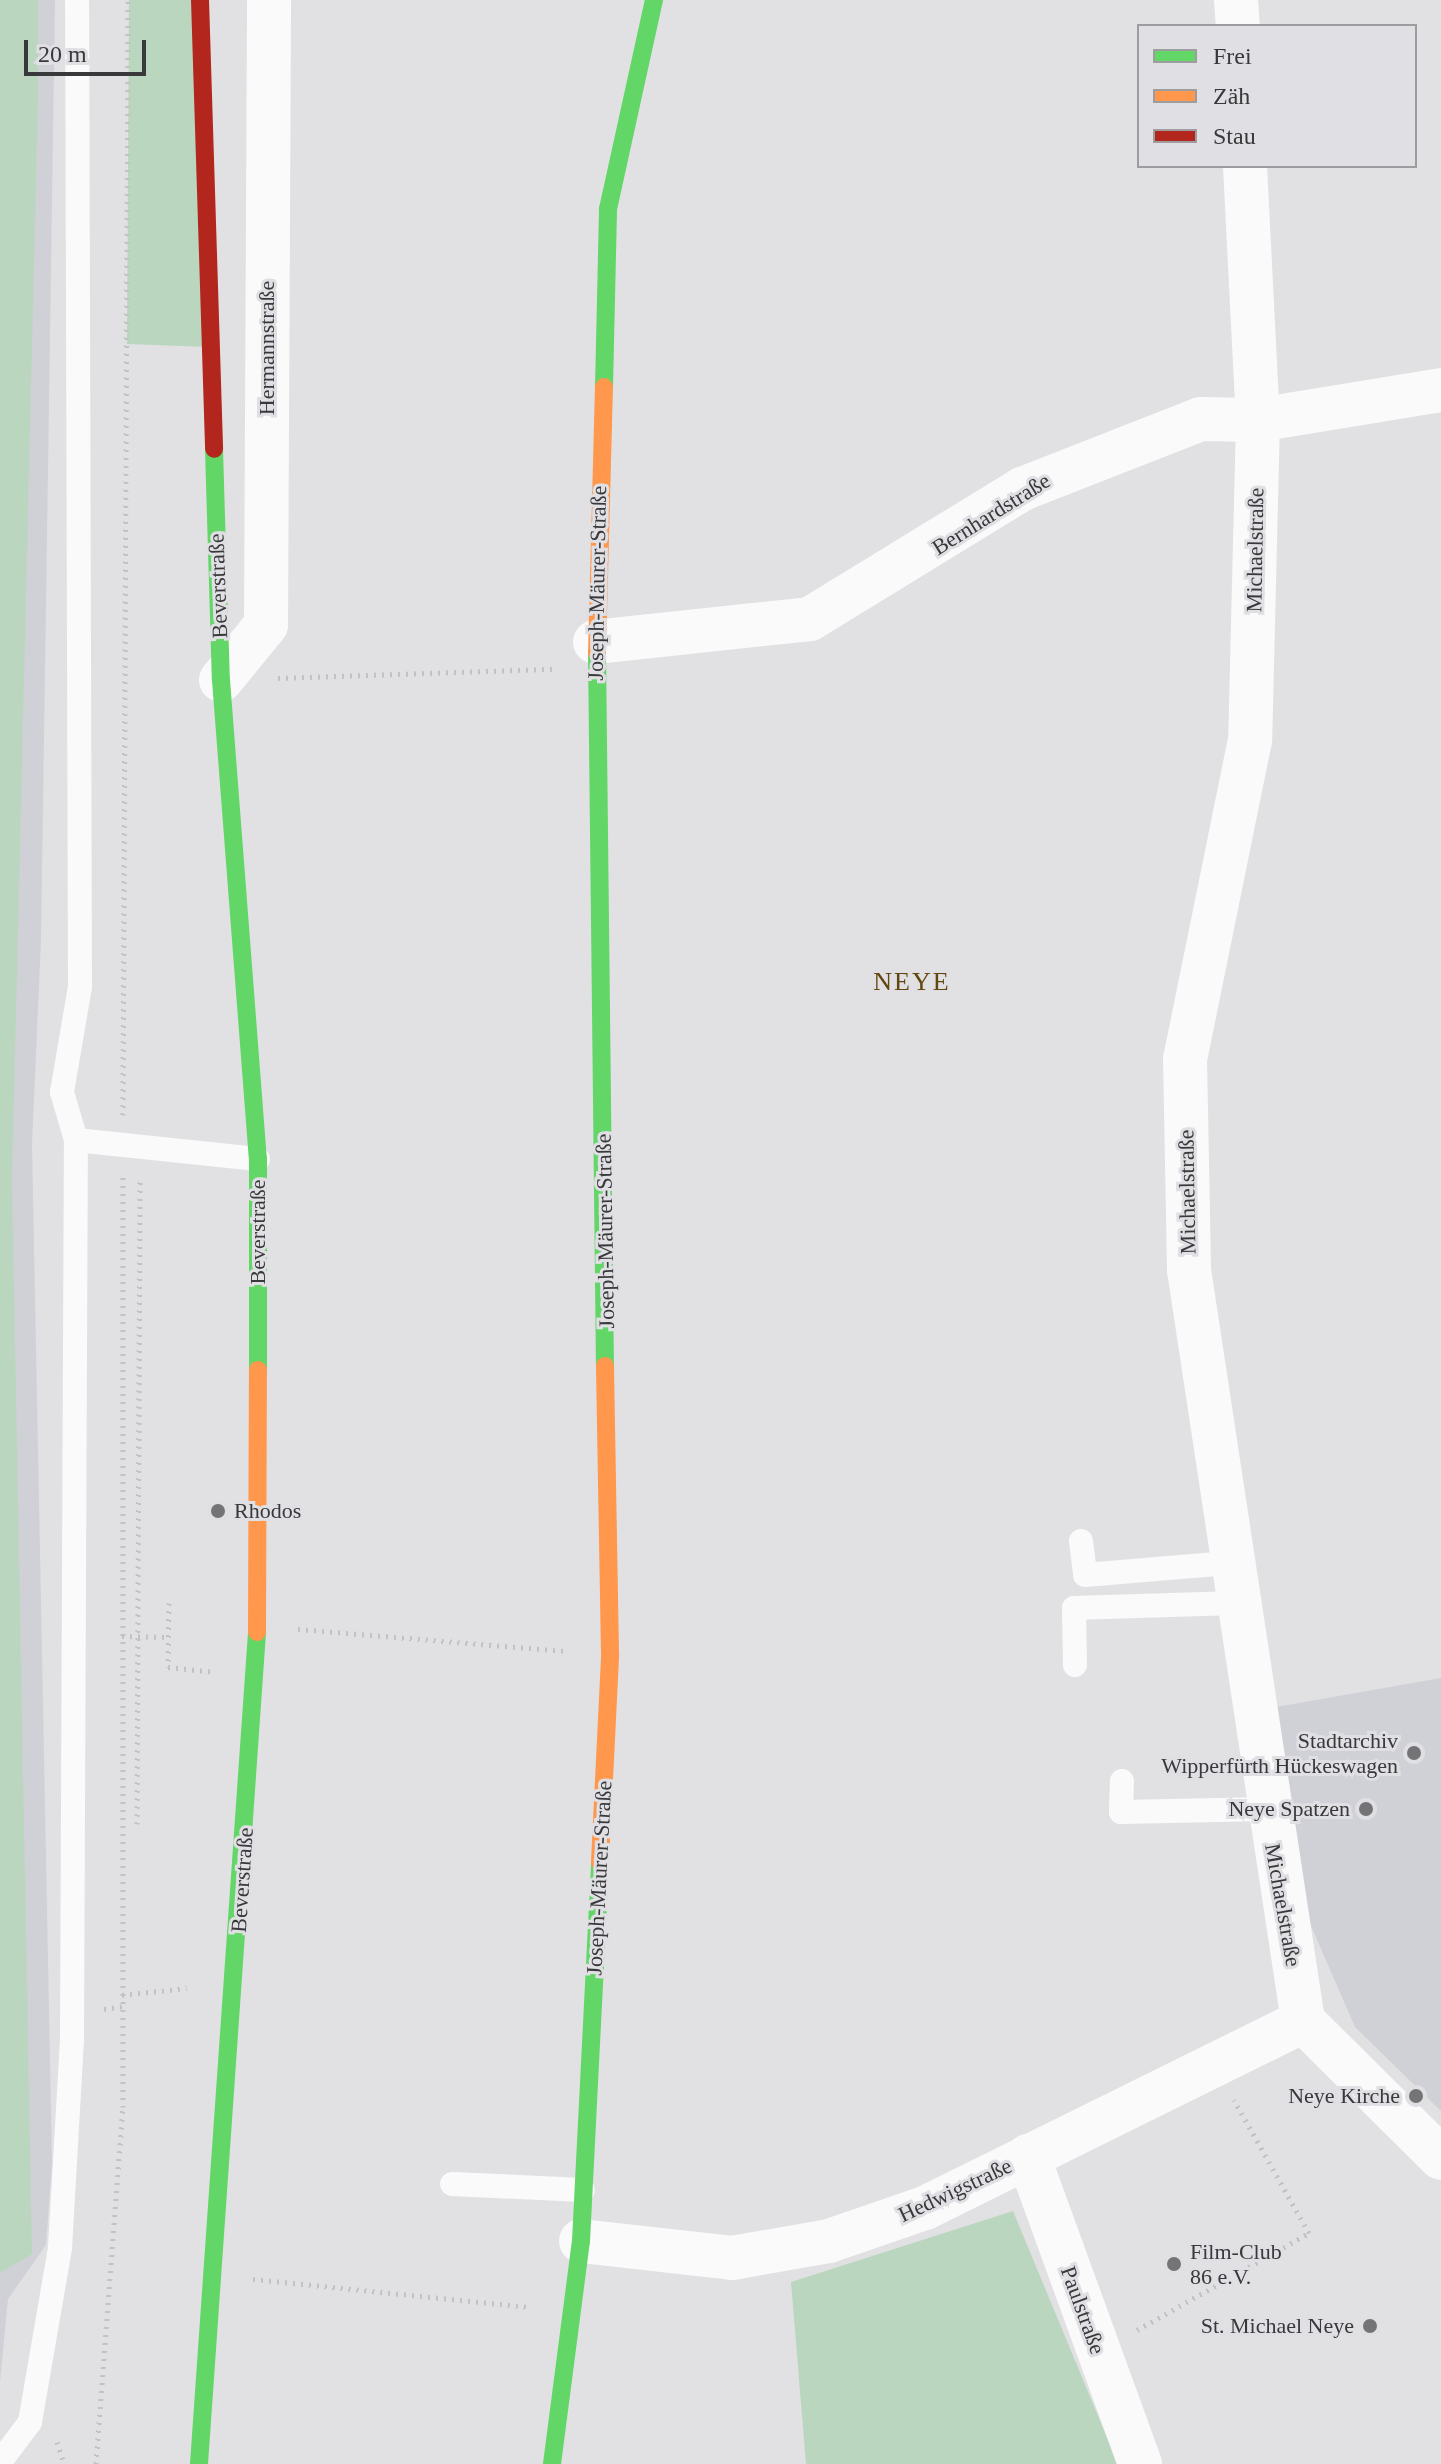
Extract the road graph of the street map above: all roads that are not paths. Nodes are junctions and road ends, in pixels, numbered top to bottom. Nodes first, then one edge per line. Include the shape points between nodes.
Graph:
1 (77, 0) edge
2 (200, 0) edge
3 (269, 0) edge
4 (654, 0) edge
5 (1236, 0) edge
6 (1238, 24) edge
7 (1245, 168) edge
8 (1441, 390) edge
9 (1258, 420) junction
10 (595, 655) junction
11 (221, 680) junction
12 (76, 1140) junction
13 (258, 1159) junction
14 (1081, 1541) dead end
15 (1232, 1583) junction
16 (1075, 1665) dead end
17 (1122, 1781) dead end
18 (1266, 1809) junction
19 (1303, 2021) junction
20 (1028, 2156) junction
21 (1441, 2158) edge
22 (452, 2184) dead end
23 (583, 2190) junction
24 (581, 2241) junction
25 (0, 2462) edge
26 (199, 2464) edge
27 (552, 2464) edge
28 (1140, 2464) edge

1 - 12 lane via 80,987 62,1092
2 - 11 street, Beverstraße
3 - 11 street, Hermannstraße via 266,625
4 - 10 street, Joseph-Mäurer-Straße via 608,209
5 - 6 street
7 - 9 street, Michaelstraße
8 - 9 street, Bernhardstraße
9 - 10 street, Bernhardstraße via 1201,419 1109,449 1022,489 810,619
9 - 15 street, Michaelstraße via 1250,740 1185,1059 1189,1270
10 - 23 street, Joseph-Mäurer-Straße via 610,1654
11 - 13 street, Beverstraße
12 - 13 lane
12 - 25 lane via 69,2099 60,2248 30,2422
13 - 26 street, Beverstraße via 257,1626
14 - 15 lane via 1085,1575
15 - 16 lane via 1074,1608
15 - 18 street, Michaelstraße
17 - 18 lane via 1121,1812
18 - 19 street, Michaelstraße
19 - 20 street, Hedwigstraße
19 - 21 street
20 - 24 street, Hedwigstraße via 925,2208 829,2241 732,2258
20 - 28 street, Paulstraße
22 - 23 lane
23 - 24 street, Joseph-Mäurer-Straße
24 - 27 street, Joseph-Mäurer-Straße

